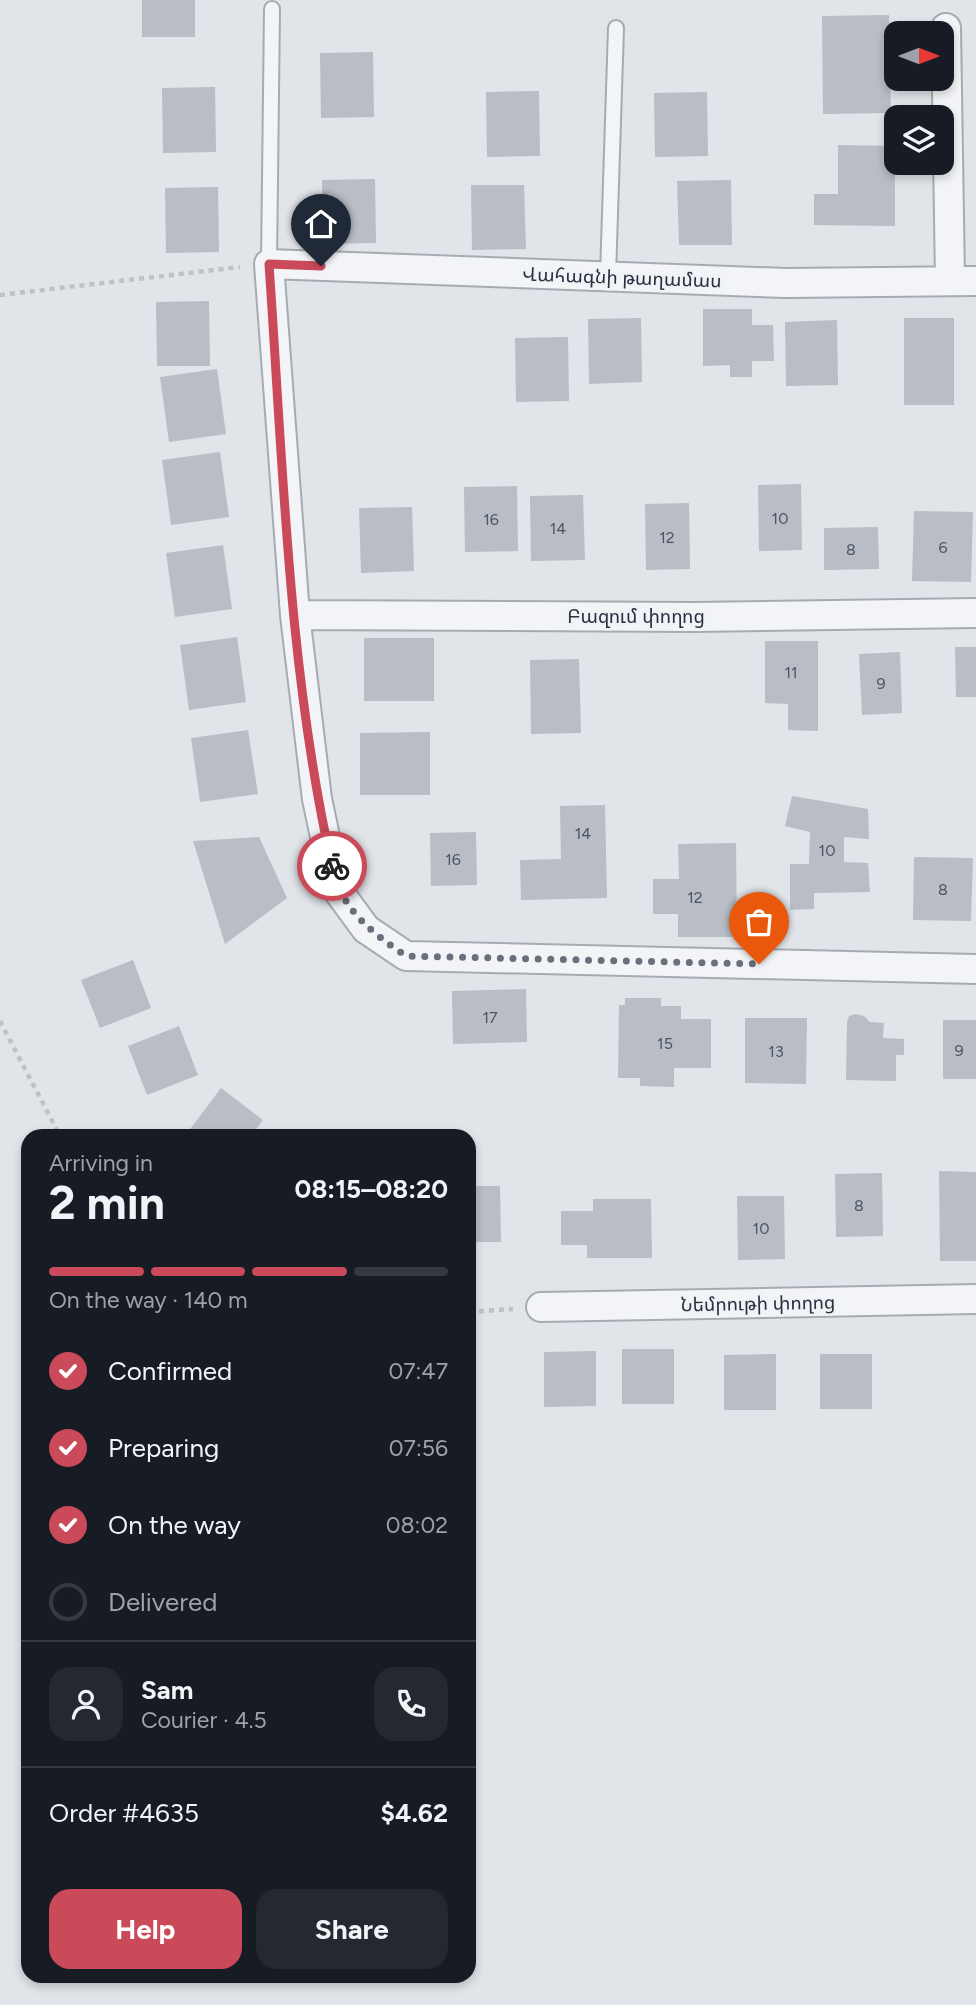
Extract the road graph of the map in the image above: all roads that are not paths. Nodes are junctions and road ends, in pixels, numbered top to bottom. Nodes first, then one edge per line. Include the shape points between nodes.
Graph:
1 (272, 9) dead end
2 (616, 28) dead end
3 (950, 91) edge
4 (269, 264) junction
5 (608, 276) junction
6 (963, 281) edge
7 (976, 613) edge
8 (295, 615) junction
9 (976, 970) edge
10 (976, 1299) edge
11 (541, 1307) road end

1 - 4 lane
2 - 5 lane
3 - 6 street
4 - 5 street, Վահագնի թաղամաս
4 - 8 street
5 - 6 street, Վահագնի թաղամաս via 786,283
7 - 8 street, Բազում փողոց
8 - 9 street via 317,799 336,888 366,929 406,956
10 - 11 street, Նեմրութի փողոց

